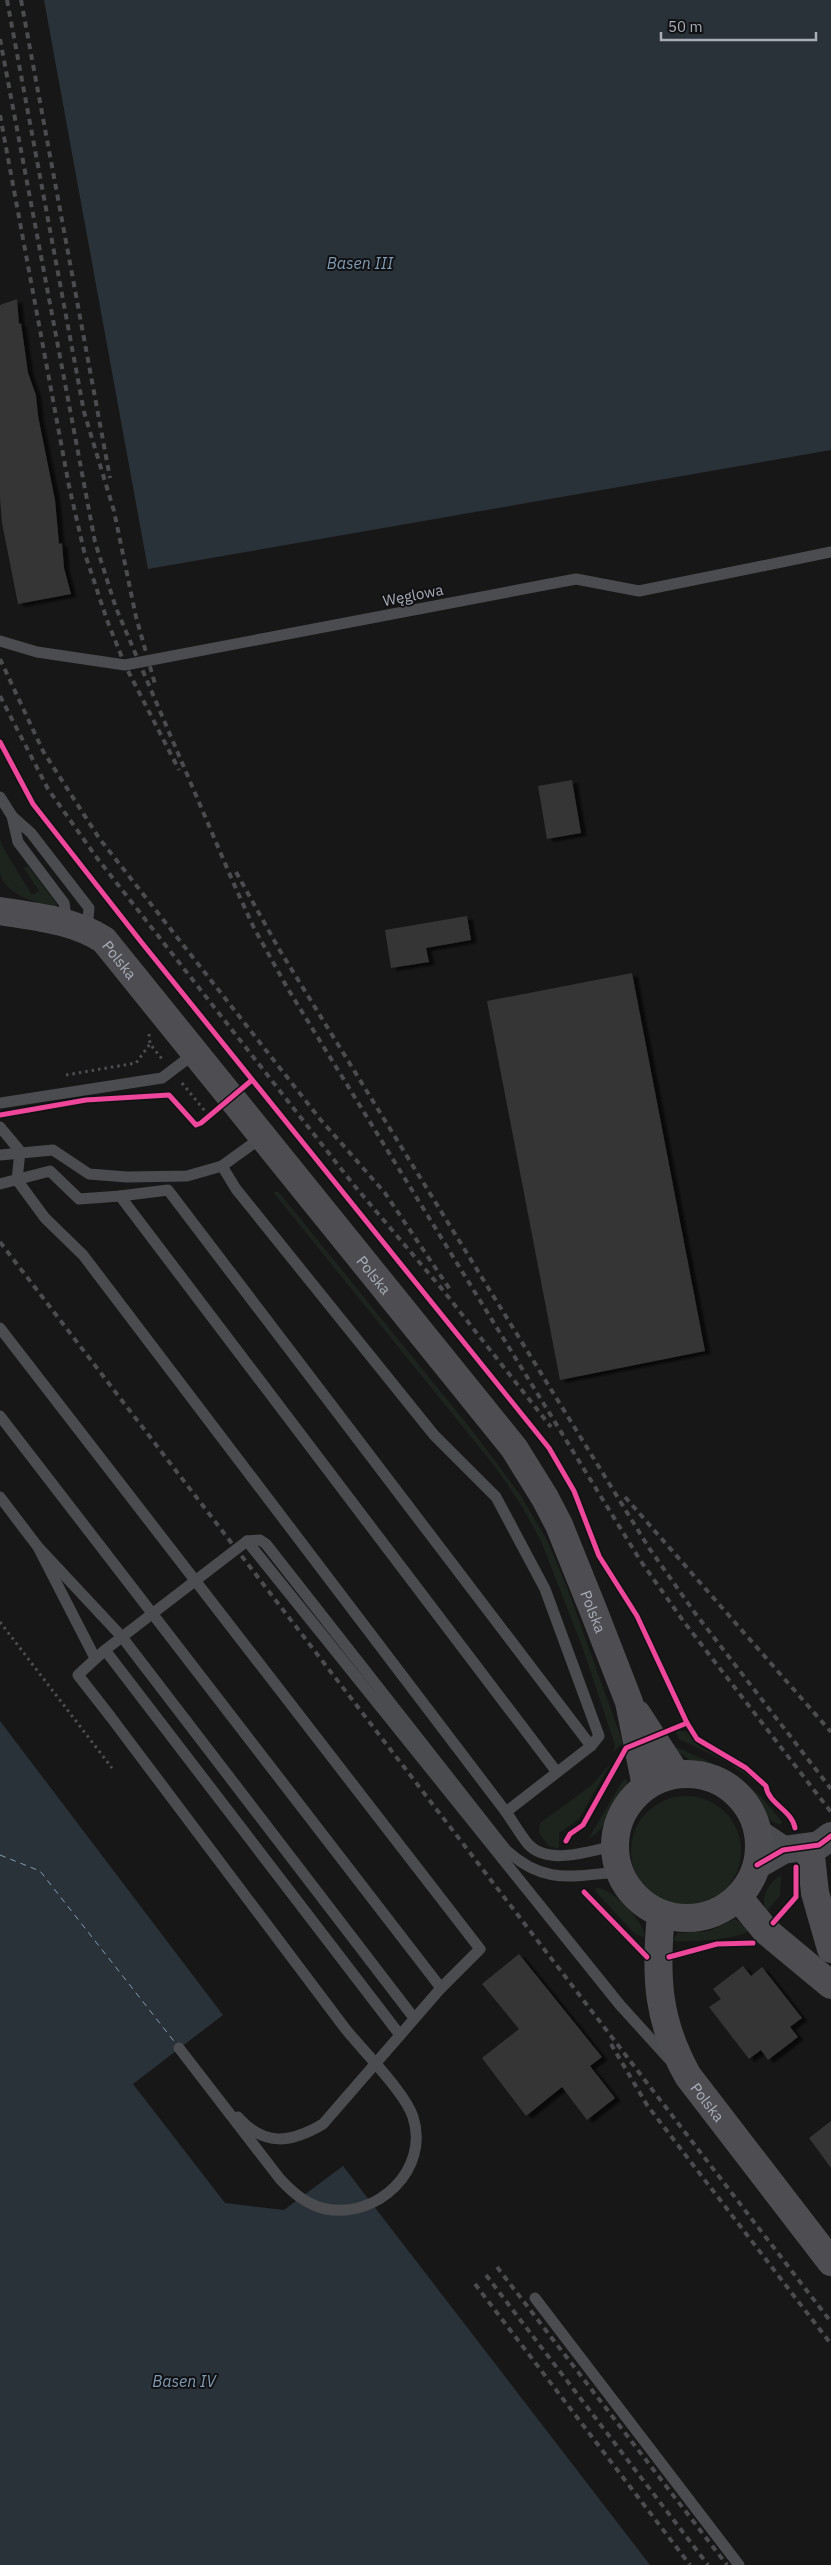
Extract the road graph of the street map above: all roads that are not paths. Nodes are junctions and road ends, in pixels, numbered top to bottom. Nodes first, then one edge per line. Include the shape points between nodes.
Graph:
1 (831, 552) edge
2 (0, 639) edge
3 (0, 797) edge
4 (12, 816) junction
5 (0, 890) edge
6 (0, 911) edge
7 (37, 917) junction
8 (77, 926) junction
9 (195, 1053) junction
10 (0, 1103) edge
11 (0, 1127) edge
12 (262, 1137) junction
13 (20, 1151) junction
14 (0, 1155) edge
15 (222, 1166) junction
16 (17, 1180) junction
17 (0, 1184) edge
18 (120, 1196) junction
19 (0, 1328) edge
20 (0, 1416) edge
21 (0, 1497) edge
22 (247, 1541) junction
23 (38, 1547) junction
24 (194, 1581) junction
25 (152, 1613) junction
26 (122, 1637) junction
27 (104, 1650) junction
28 (95, 1658) junction
29 (629, 1702) junction
30 (591, 1746) junction
31 (556, 1772) junction
32 (676, 1774) junction
33 (646, 1786) junction
34 (506, 1812) junction
35 (759, 1834) junction
36 (821, 1841) edge
37 (783, 1850) junction
38 (617, 1859) junction
39 (757, 1865) junction
40 (738, 1897) junction
41 (661, 1914) junction
42 (831, 1949) edge
43 (831, 1985) edge
44 (441, 1988) junction
45 (414, 2018) junction
46 (400, 2035) junction
47 (700, 2093) junction
48 (831, 2262) edge
49 (535, 2298) dead end
50 (739, 2565) edge

1 - 2 lane, Węglowa via 639,591 576,579 125,665 37,652
3 - 4 lane
4 - 8 lane via 18,842 64,903
4 - 8 lane via 31,833 89,908
5 - 7 highway, Polska
6 - 7 highway, Polska
7 - 8 highway, Polska
8 - 9 highway, Polska via 104,940
9 - 10 lane via 162,1078
9 - 12 highway, Polska
11 - 13 lane
12 - 15 lane
12 - 29 highway, Polska via 531,1473 559,1525
13 - 14 lane
13 - 15 lane via 53,1150 89,1174 127,1177 187,1176
13 - 16 lane
15 - 30 lane via 236,1189 434,1435 496,1498 545,1589 599,1736
16 - 17 lane
16 - 18 lane via 50,1171 79,1199
16 - 34 lane via 45,1218 83,1255
18 - 30 lane via 168,1190
18 - 31 lane
19 - 24 lane
20 - 25 lane
21 - 23 lane
22 - 24 lane
22 - 38 lane via 260,1540 266,1544 492,1834 518,1860 541,1874 555,1876
22 - 47 lane via 620,2005
23 - 26 lane
23 - 28 lane
24 - 25 lane
24 - 44 lane via 480,1948
25 - 26 lane
25 - 44 lane
26 - 27 lane
26 - 45 lane
27 - 28 lane
27 - 46 lane
28 - 46 lane, bridge via 78,1674 351,2037 405,2101 413,2117 414,2154 407,2171 382,2199 345,2210 309,2203 280,2179 179,2048 246,2127 258,2134 280,2139 308,2132 322,2124
29 - 32 highway, Polska
29 - 33 highway, Polska
30 - 31 lane
31 - 34 lane
32 - 33 highway
32 - 35 highway via 698,1774 738,1794 752,1813
33 - 38 highway via 629,1802 618,1823
34 - 38 lane via 528,1844 544,1854
35 - 37 street
35 - 39 highway
36 - 37 street
36 - 42 highway via 815,1893
37 - 39 street
38 - 41 highway via 629,1890 643,1904
39 - 40 highway
40 - 41 highway via 718,1912 699,1917
40 - 43 highway via 766,1930
41 - 47 highway, Polska via 657,1957 660,2003 674,2050
44 - 45 lane
45 - 46 lane
47 - 48 highway, Polska
49 - 50 lane

